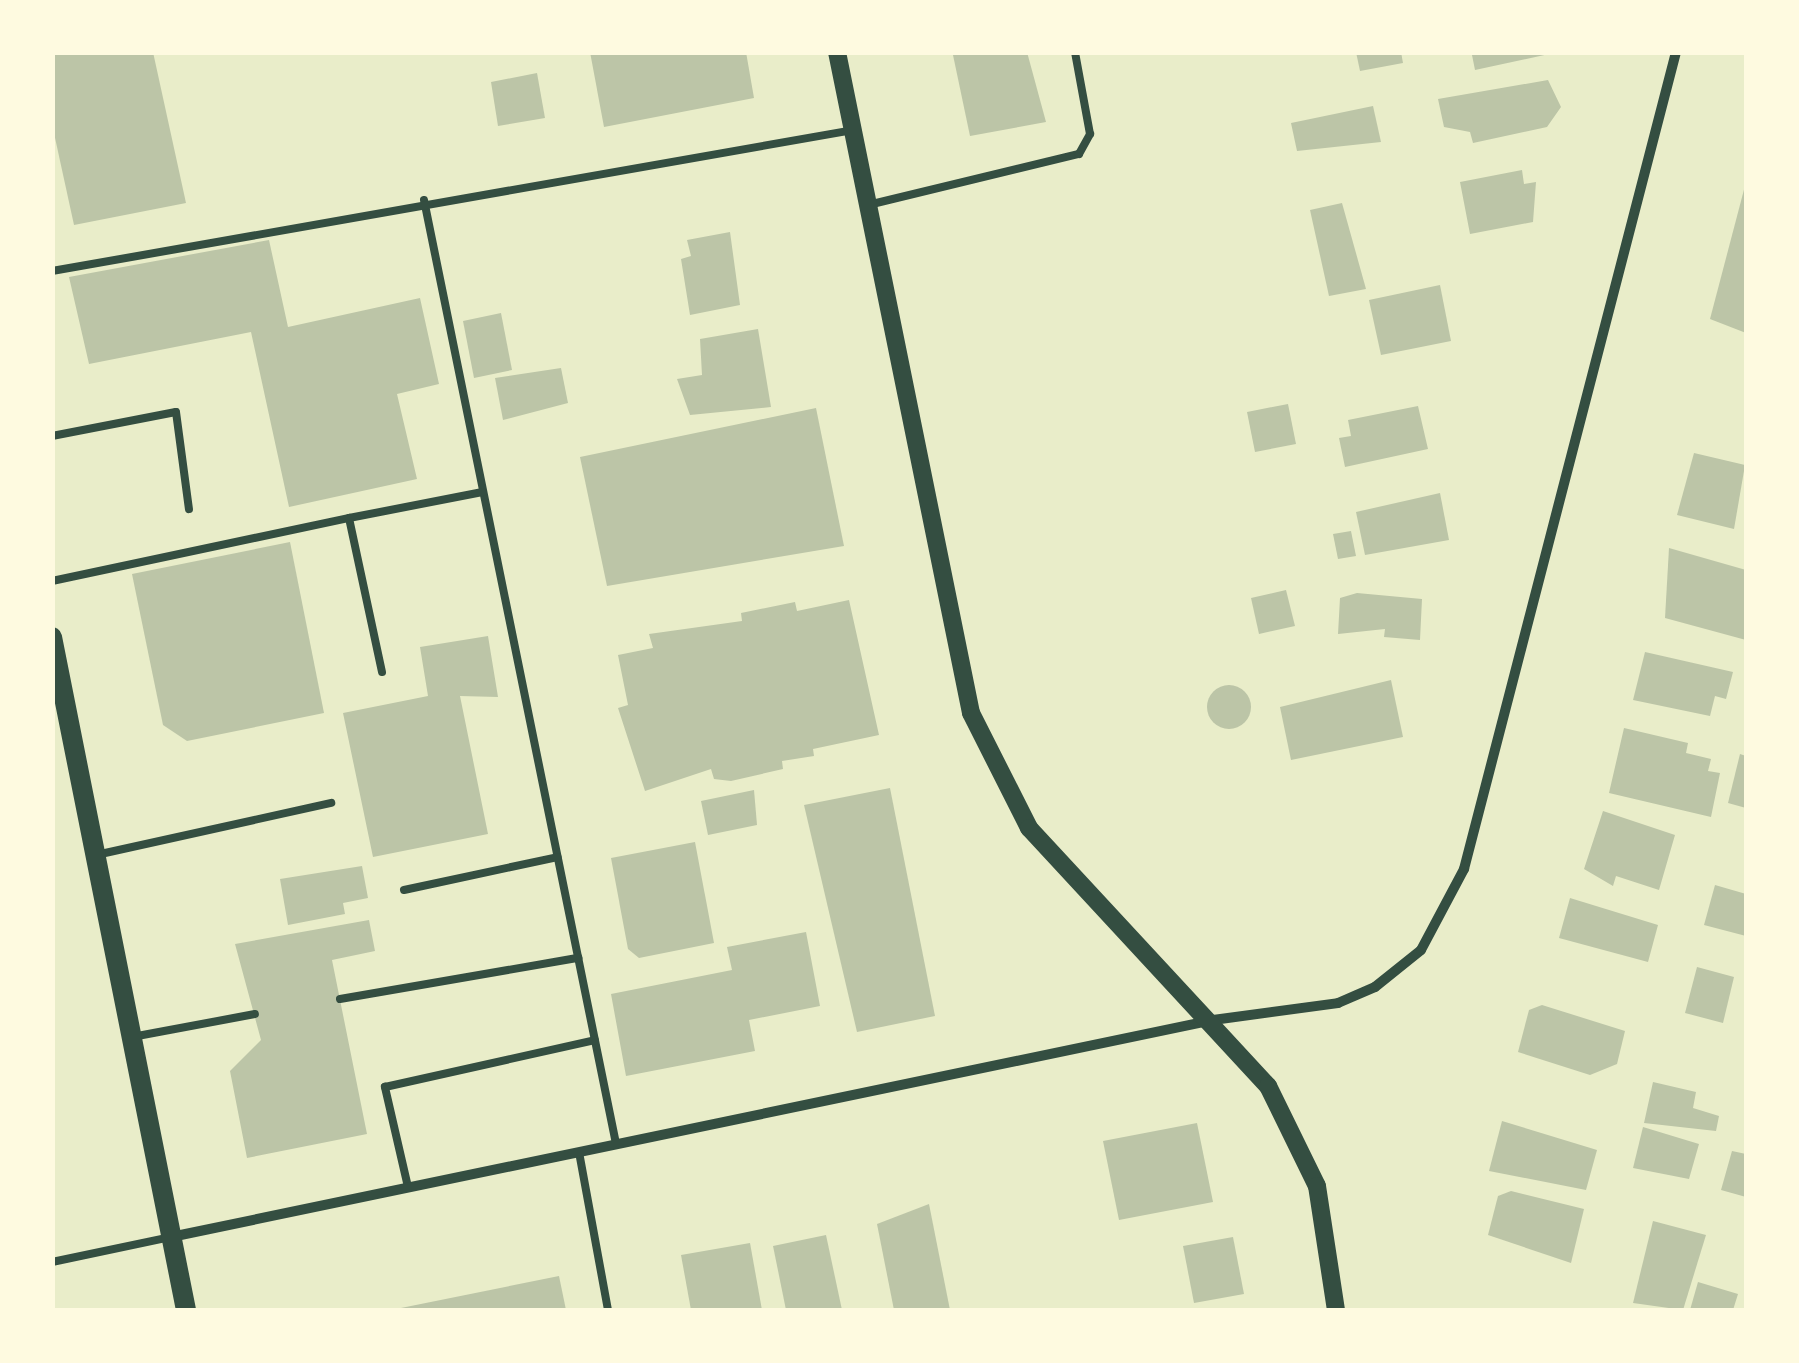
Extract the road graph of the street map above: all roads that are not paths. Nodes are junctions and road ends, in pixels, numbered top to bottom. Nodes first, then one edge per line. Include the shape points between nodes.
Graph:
1 (837, 52) edge
2 (1075, 52) edge
3 (1676, 52) edge
4 (853, 130) junction
5 (424, 200) junction
6 (868, 205) junction
7 (52, 271) edge
8 (52, 436) edge
9 (483, 492) junction
10 (188, 509) dead end
11 (349, 518) junction
12 (52, 581) edge
13 (52, 637) edge
14 (382, 672) dead end
15 (331, 803) dead end
16 (96, 855) junction
17 (558, 857) junction
18 (404, 890) dead end
19 (578, 958) junction
20 (340, 999) dead end
21 (256, 1014) dead end
22 (1214, 1020) junction
23 (132, 1037) junction
24 (595, 1040) junction
25 (616, 1144) junction
26 (578, 1152) junction
27 (408, 1188) junction
28 (171, 1237) junction
29 (52, 1262) edge
30 (186, 1310) edge
31 (608, 1310) edge
32 (1336, 1310) edge

1 - 4 street
2 - 6 lane via 1090,134 1079,154
3 - 22 street via 1446,913 1421,950 1375,987 1324,1006
4 - 5 lane
4 - 6 street
5 - 7 lane
5 - 9 lane
6 - 22 street via 971,713 1028,828
8 - 10 lane via 176,412
9 - 11 lane
9 - 17 lane
11 - 12 lane
11 - 14 lane
13 - 16 main road
15 - 16 lane
16 - 23 main road
17 - 18 lane
17 - 19 lane
19 - 20 lane
19 - 24 lane
21 - 23 lane
22 - 25 street
22 - 32 street via 1268,1086 1304,1157 1332,1255
23 - 28 main road
24 - 25 lane
24 - 27 lane via 385,1087
25 - 26 street
26 - 27 street
26 - 31 lane
27 - 28 street
28 - 29 lane
28 - 30 main road

